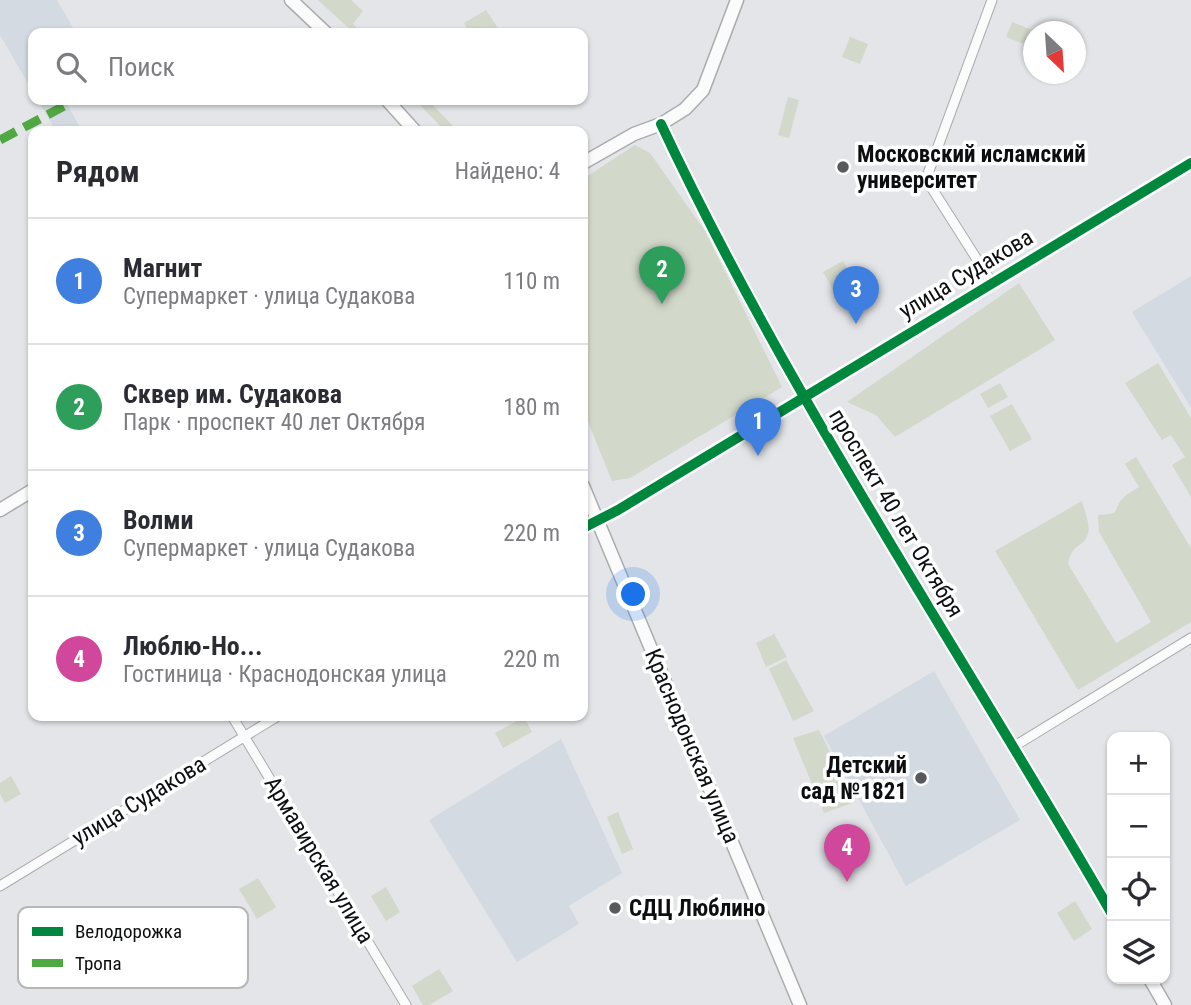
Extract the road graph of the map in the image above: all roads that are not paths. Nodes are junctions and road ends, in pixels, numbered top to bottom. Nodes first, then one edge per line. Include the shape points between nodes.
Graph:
1 (291, 0) edge
2 (737, 0) edge
3 (992, 0) edge
4 (321, 28) edge
5 (392, 105) edge
6 (661, 124) junction
7 (410, 126) edge
8 (588, 160) edge
9 (1191, 163) edge
10 (992, 283) junction
11 (803, 397) junction
12 (28, 493) edge
13 (588, 499) edge
14 (0, 510) edge
15 (596, 520) junction
16 (588, 525) edge
17 (1191, 638) edge
18 (235, 721) edge
19 (270, 721) edge
20 (244, 737) junction
21 (1013, 747) junction
22 (0, 886) edge
23 (1107, 906) edge
24 (1153, 984) edge
25 (406, 1005) edge
26 (800, 1005) edge
27 (1165, 1005) edge

1 - 4 street
2 - 6 street via 703,90
3 - 10 street via 926,179
5 - 7 street
6 - 8 street
6 - 11 street, проспект 40 лет Октября via 704,216
9 - 10 street, улица Судакова
10 - 11 street, улица Судакова
11 - 15 street, улица Судакова
11 - 21 street, проспект 40 лет Октября
12 - 14 street
13 - 15 street, Краснодонская улица
15 - 16 street, улица Судакова
15 - 26 street, Краснодонская улица
17 - 21 street
18 - 20 street, Армавирская улица
19 - 20 street, улица Судакова
20 - 22 street, улица Судакова
20 - 25 street, Армавирская улица
21 - 23 street, проспект 40 лет Октября
24 - 27 street

